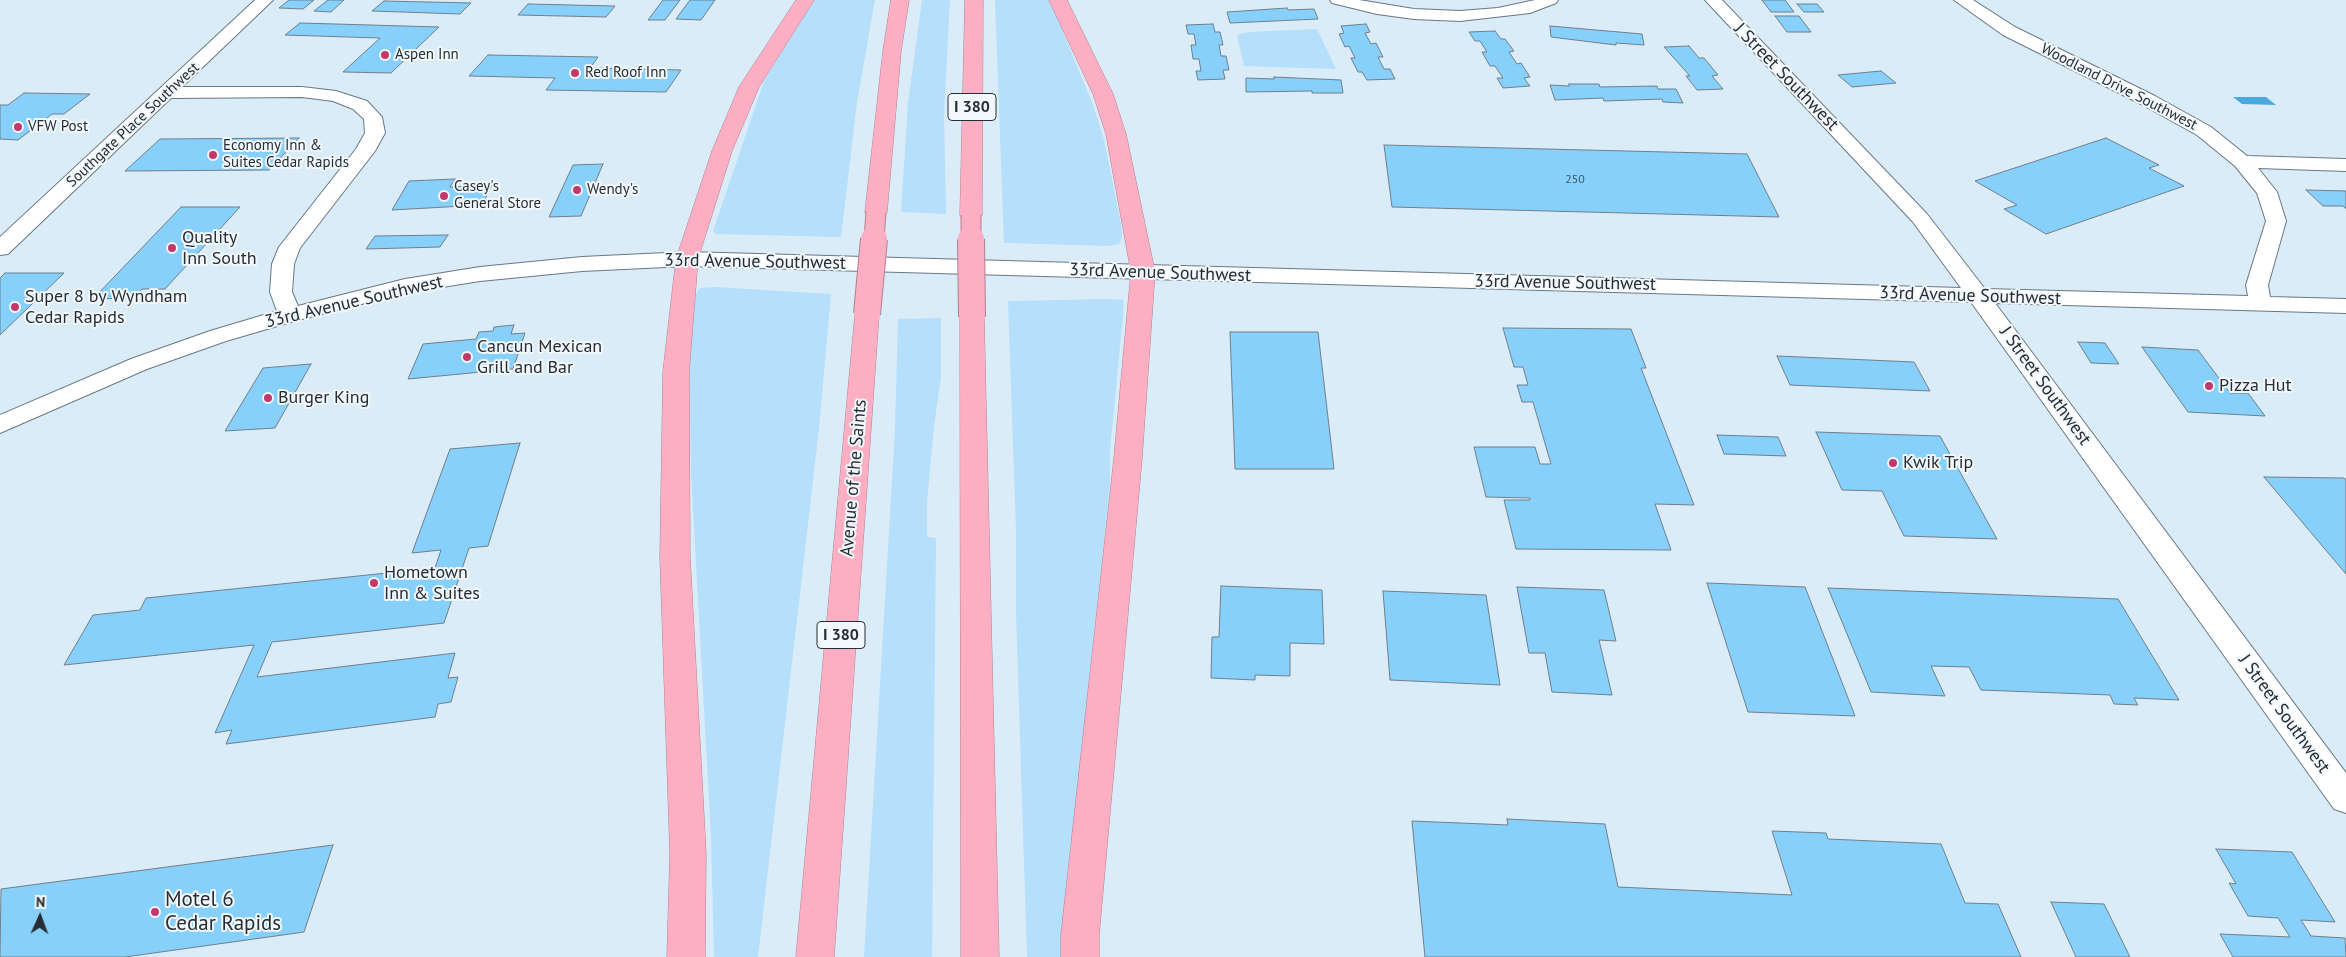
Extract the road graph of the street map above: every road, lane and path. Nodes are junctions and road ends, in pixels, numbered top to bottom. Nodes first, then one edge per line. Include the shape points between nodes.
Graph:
1 (265, 0) edge
2 (805, 0) edge
3 (900, 0) edge
4 (974, 0) edge
5 (1058, 0) edge
6 (1338, 0) edge
7 (1550, 0) edge
8 (1713, 0) edge
9 (1962, 0) edge
10 (166, 93) junction
11 (2242, 162) junction
12 (2346, 165) edge
13 (0, 249) edge
14 (687, 259) junction
15 (1143, 272) junction
16 (1979, 297) junction
17 (2260, 303) junction
18 (2346, 306) edge
19 (290, 315) junction
20 (0, 425) edge
21 (2346, 799) edge
22 (686, 957) edge
23 (815, 957) edge
24 (980, 957) edge
25 (1080, 957) edge

1 - 10 street, Southgate Place Southwest
2 - 14 highway via 749,87 722,151
3 - 23 highway, Avenue of the Saints / I 380, bridge via 876,212
4 - 24 highway, I 380, bridge via 971,215
5 - 15 highway via 1103,94 1116,134
6 - 7 street via 1414,14 1460,16 1530,8
8 - 16 street, J Street Southwest via 1915,212
9 - 11 street, Woodland Drive Southwest via 2009,32 2204,131
10 - 13 street, Southgate Place Southwest
10 - 19 street via 302,92 336,96 360,105 373,117 375,133 365,151 290,247 283,264 281,292
11 - 12 street
11 - 17 street, Woodland Drive Southwest via 2267,192 2276,221 2257,285
14 - 15 street, 33rd Avenue Southwest
14 - 19 street, 33rd Avenue Southwest via 582,264 480,274 405,286
14 - 22 highway via 676,372 675,557 688,854
15 - 16 street, 33rd Avenue Southwest via 1695,286
15 - 25 highway
16 - 17 street, 33rd Avenue Southwest
16 - 21 street, J Street Southwest
17 - 18 street, 33rd Avenue Southwest
19 - 20 street, 33rd Avenue Southwest via 139,364

